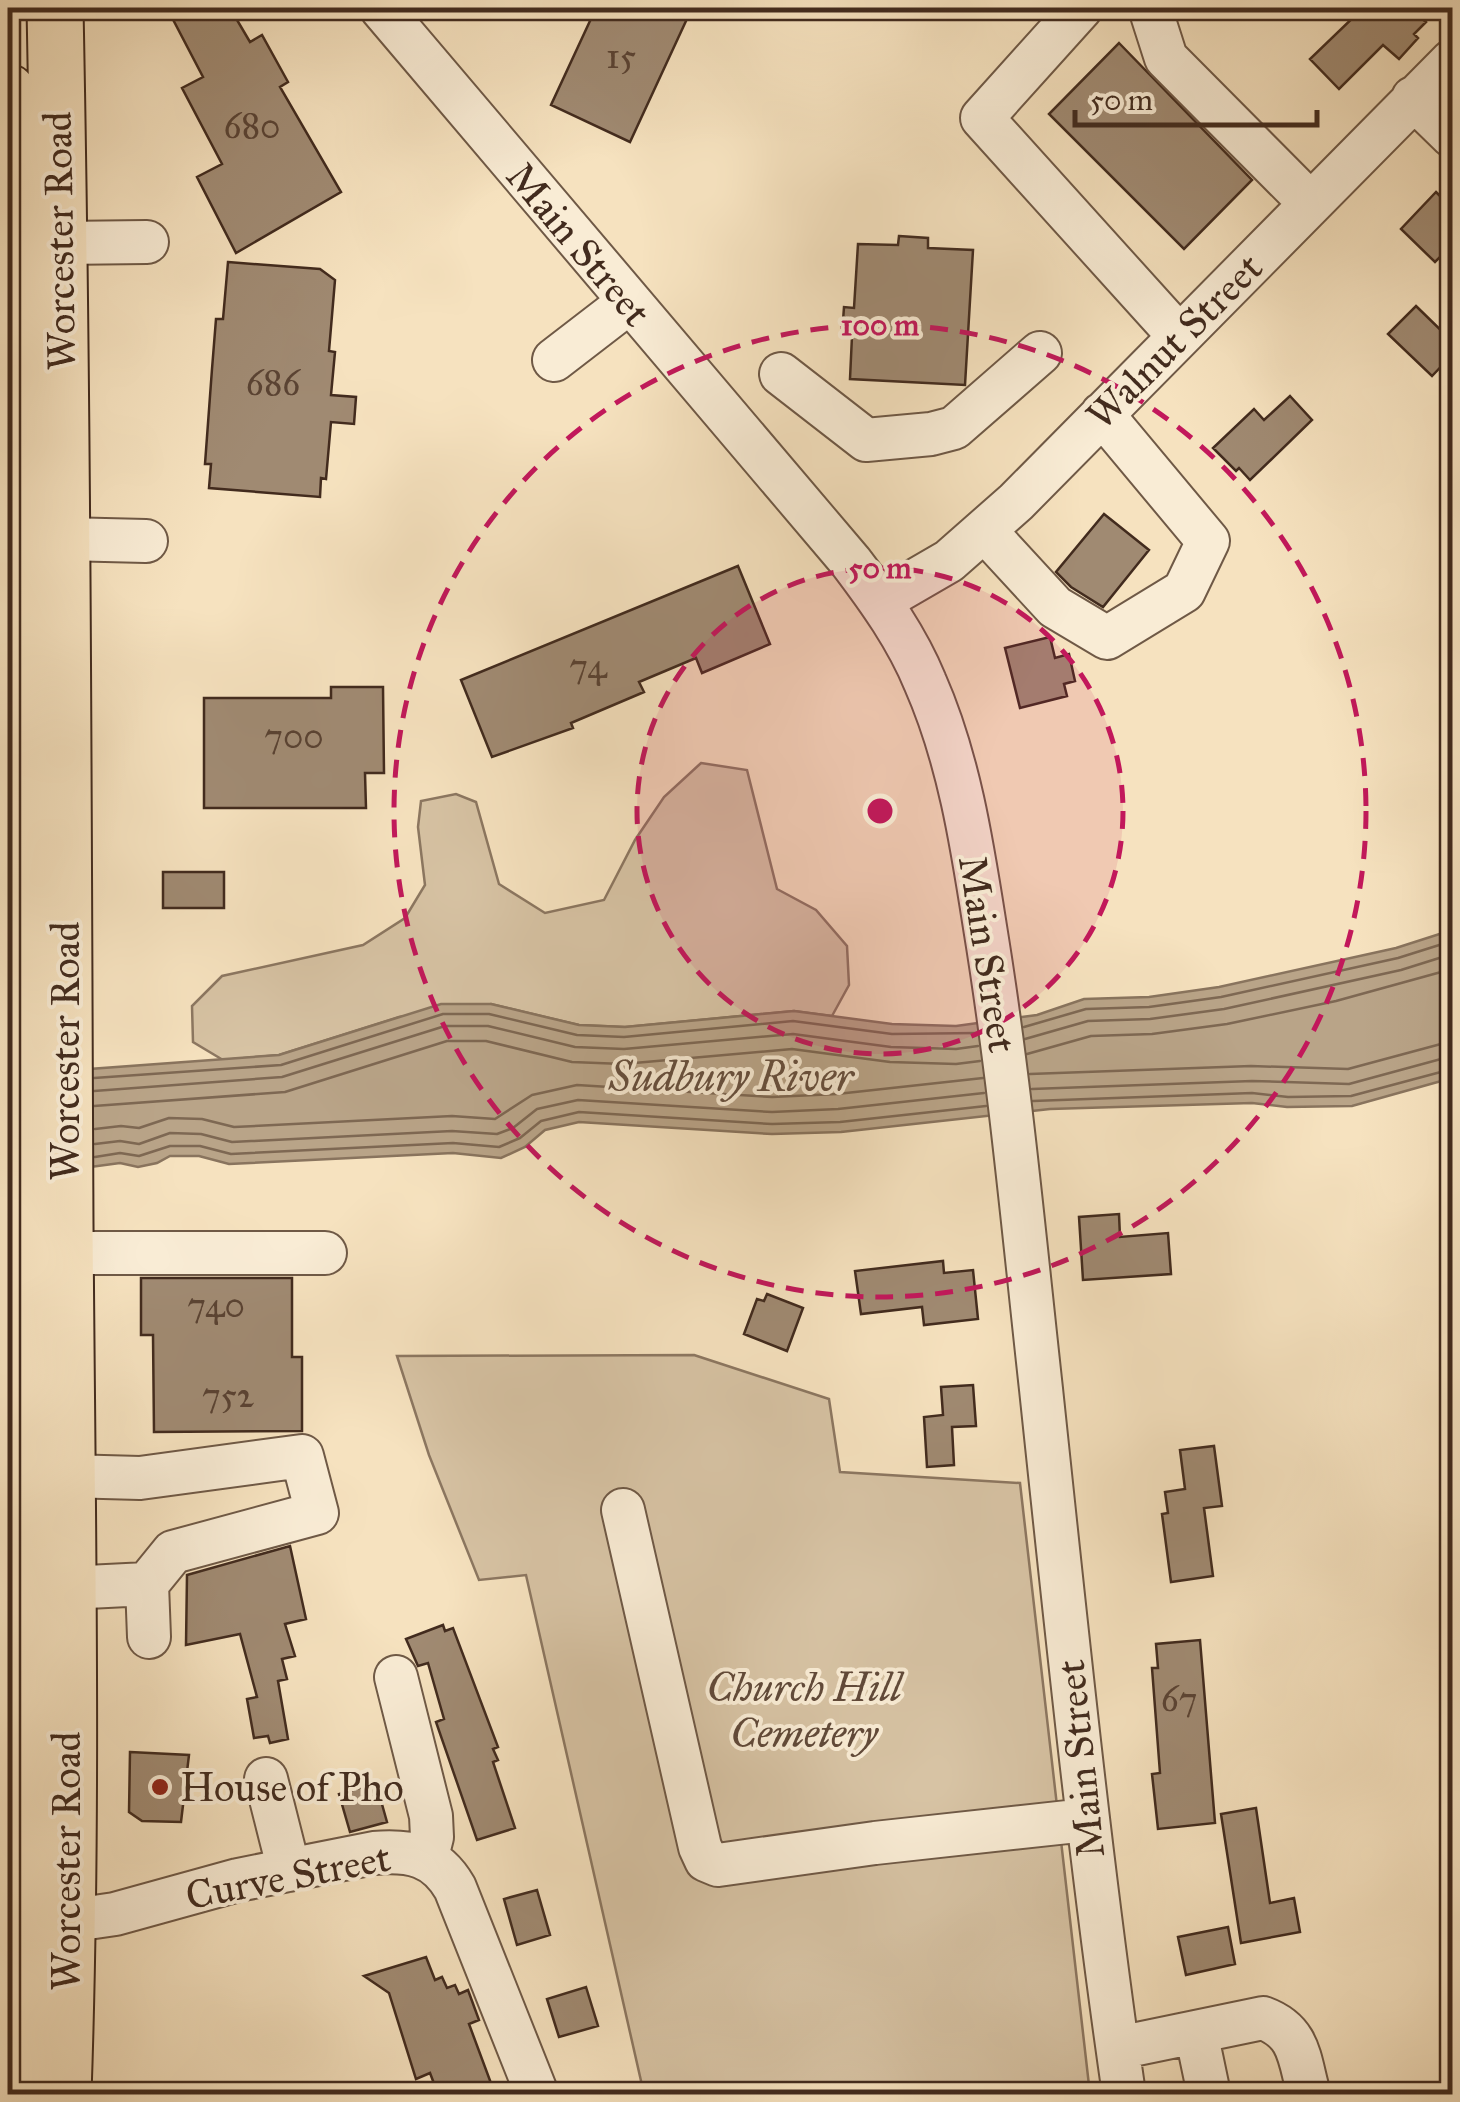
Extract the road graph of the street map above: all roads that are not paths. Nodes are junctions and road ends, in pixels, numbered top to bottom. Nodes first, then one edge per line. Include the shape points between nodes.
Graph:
1 (55, 8) edge
2 (380, 8) edge
3 (1081, 8) edge
4 (1150, 8) edge
5 (1452, 61) edge
6 (8, 92) edge
7 (1414, 98) junction
8 (1452, 136) edge
9 (1310, 203) junction
10 (147, 242) dead end
11 (60, 243) junction
12 (628, 303) junction
13 (1179, 336) junction
14 (1040, 354) dead end
15 (554, 360) dead end
16 (780, 374) dead end
17 (1102, 414) junction
18 (985, 531) junction
19 (64, 540) junction
20 (146, 541) dead end
21 (880, 601) junction
22 (12, 860) edge
23 (27, 999) edge
24 (50, 1238) junction
25 (325, 1253) dead end
26 (13, 1331) edge
27 (67, 1476) junction
28 (622, 1510) dead end
29 (13, 1516) edge
30 (146, 1584) junction
31 (68, 1588) junction
32 (13, 1618) edge
33 (149, 1637) dead end
34 (396, 1677) dead end
35 (13, 1763) edge
36 (266, 1779) dead end
37 (1086, 1820) junction
38 (427, 1857) junction
39 (288, 1870) junction
40 (67, 1921) junction
41 (1196, 2032) junction
42 (1118, 2048) junction
43 (14, 2094) edge
44 (63, 2094) edge
45 (537, 2094) edge
46 (1124, 2094) edge
47 (1209, 2094) edge
48 (1308, 2094) edge

1 - 11 highway, Worcester Road
2 - 12 street, Main Street
3 - 13 street via 982,118
4 - 9 street via 1166,58
5 - 7 street, Walnut Street
6 - 22 highway, Worcester Road via 16,300
7 - 8 street
7 - 9 street, Walnut Street
9 - 13 street, Walnut Street
10 - 11 street
11 - 19 highway, Worcester Road
12 - 15 street
12 - 21 street, Main Street
13 - 17 street, Walnut Street
14 - 16 street via 954,428 866,440
17 - 18 street, Walnut Street
17 - 18 street via 1208,540 1184,591 1108,638 1055,607
18 - 21 street, Walnut Street via 949,562
19 - 20 street
19 - 23 highway, Worcester Road
21 - 37 street, Main Street via 925,680 970,834 1016,1152
22 - 23 highway, Worcester Road
23 - 24 highway, Worcester Road
24 - 25 street
24 - 26 highway, Worcester Road
24 - 27 highway, Worcester Road
26 - 29 highway, Worcester Road
27 - 30 street via 140,1478 302,1456 317,1513 172,1552
27 - 31 highway, Worcester Road
28 - 37 street via 706,1860 732,1864
29 - 32 highway, Worcester Road
30 - 31 street
30 - 33 street
31 - 40 highway, Worcester Road
32 - 35 highway, Worcester Road
34 - 38 street via 431,1816
35 - 43 highway, Worcester Road
36 - 39 street
37 - 42 street, Main Street
38 - 39 street, Curve Street via 374,1853
38 - 45 street, Curve Street via 455,1888
39 - 40 street, Curve Street
40 - 44 highway, Worcester Road
41 - 42 street
41 - 47 street
41 - 48 street via 1263,2018 1280,2024 1293,2038
42 - 46 street, Main Street

